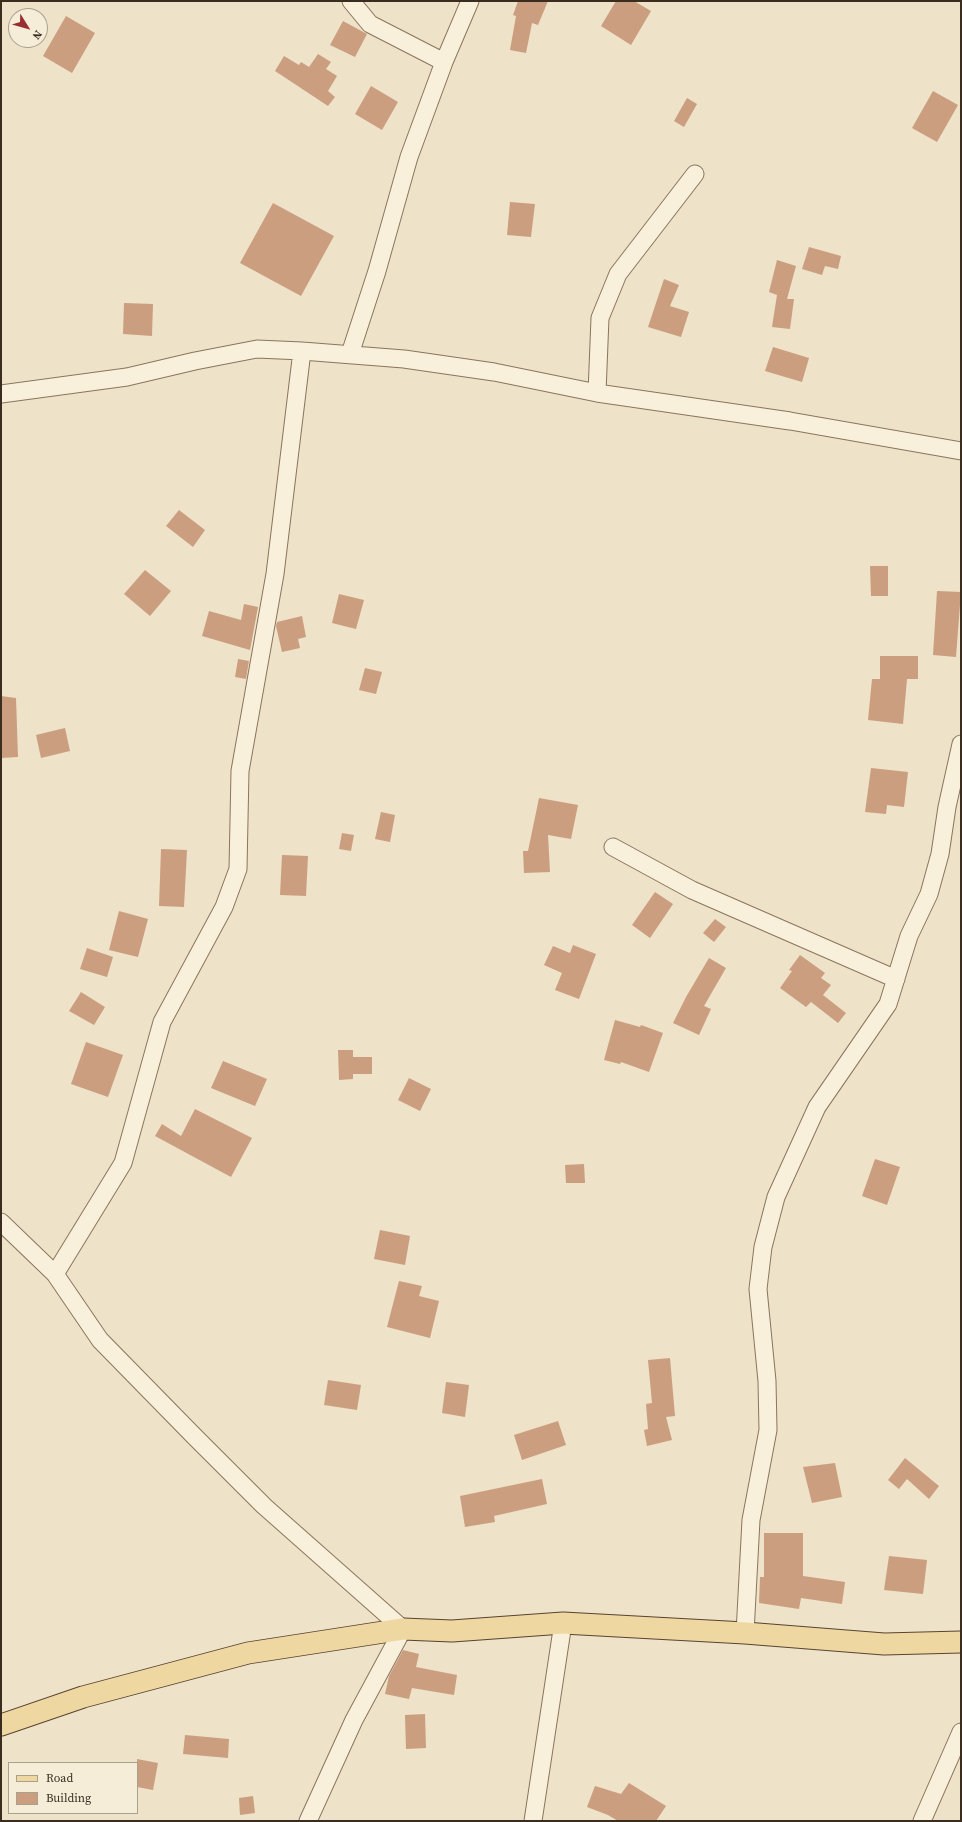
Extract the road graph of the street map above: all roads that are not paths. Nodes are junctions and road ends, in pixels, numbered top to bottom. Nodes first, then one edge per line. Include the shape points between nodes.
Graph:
1 (351, 1) edge
2 (470, 1) edge
3 (444, 62) junction
4 (695, 174) dead end
5 (302, 351) junction
6 (350, 354) junction
7 (597, 393) junction
8 (1, 394) edge
9 (961, 451) edge
10 (961, 744) edge
11 (613, 847) dead end
12 (896, 979) junction
13 (1, 1222) edge
14 (55, 1274) junction
15 (563, 1623) junction
16 (403, 1629) junction
17 (745, 1632) junction
18 (961, 1642) edge
19 (1, 1725) edge
20 (961, 1732) edge
21 (308, 1821) edge
22 (533, 1821) edge
23 (922, 1821) edge

1 - 3 street via 370,24
2 - 3 street
3 - 6 street via 409,157 377,271
4 - 7 street via 618,274 600,318
5 - 6 street
5 - 8 street via 257,349 127,377
5 - 14 street via 275,574 240,771 238,868 224,907 162,1022 123,1163
6 - 7 street via 494,372
7 - 9 street via 790,421
10 - 12 street via 938,861 928,894 909,936
11 - 12 street via 692,890
12 - 17 street via 888,1004 817,1107 776,1198 763,1247 758,1289 767,1381 768,1430 751,1520
13 - 14 street
14 - 16 street via 100,1340 177,1419 264,1506
15 - 16 main road via 452,1631
15 - 17 main road
15 - 22 street
16 - 19 main road via 248,1653 83,1697
16 - 21 street via 354,1720
17 - 18 main road via 884,1644
20 - 23 street

